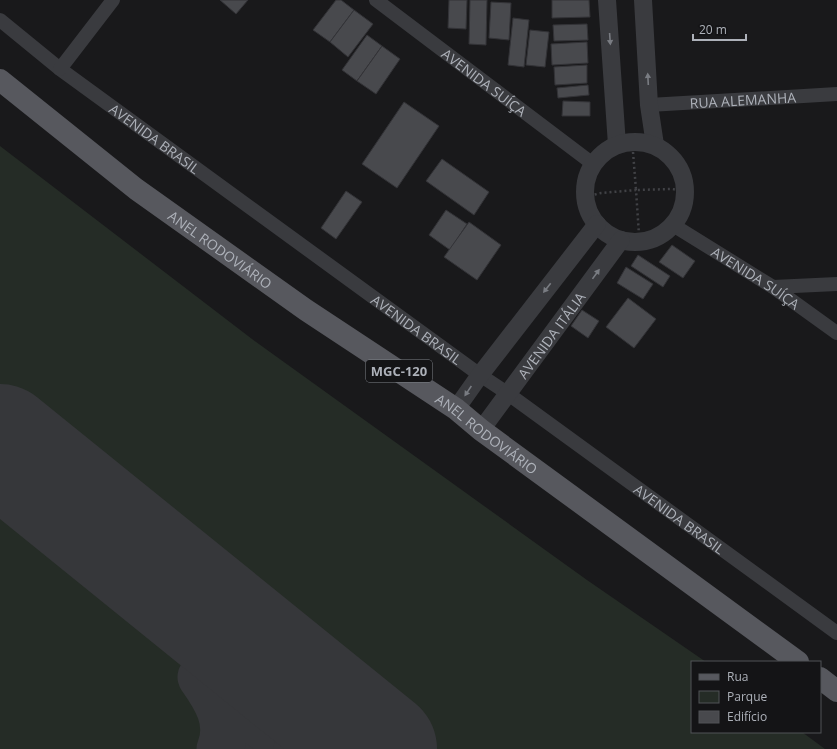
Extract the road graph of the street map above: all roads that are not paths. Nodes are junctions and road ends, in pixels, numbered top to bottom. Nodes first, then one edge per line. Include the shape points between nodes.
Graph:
1 (113, 0) edge
2 (376, 0) edge
3 (607, 0) edge
4 (643, 0) edge
5 (0, 20) edge
6 (60, 69) junction
7 (0, 80) edge
8 (837, 94) edge
9 (649, 105) junction
10 (625, 143) junction
11 (655, 145) junction
12 (593, 164) junction
13 (597, 224) junction
14 (673, 225) junction
15 (621, 240) junction
16 (837, 284) edge
17 (773, 287) junction
18 (837, 333) edge
19 (480, 375) junction
20 (507, 393) junction
21 (456, 410) junction
22 (481, 430) junction
23 (837, 633) edge
24 (797, 661) edge
25 (821, 679) edge
26 (837, 690) edge

1 - 6 street
2 - 12 street, AVENIDA SUÍÇA
3 -> 10 street
9 -> 4 street
5 - 6 street, AVENIDA BRASIL
6 - 19 street, AVENIDA BRASIL
7 - 21 main road, ANEL RODOVIÁRIO / MGC-120 via 136,189 306,310
8 - 9 street, RUA ALEMANHA
9 - 11 street
10 - 11 street
10 - 12 street via 604,152
11 - 14 street via 677,164 683,177 685,191 682,209
12 - 13 street via 586,179 585,197 589,211
13 - 15 street via 608,234
13 -> 19 street
14 - 15 street via 658,236 640,242
14 - 17 street, AVENIDA SUÍÇA
20 -> 15 street, AVENIDA ITÁLIA
16 - 17 street
17 - 18 street, AVENIDA SUÍÇA
19 - 20 street, AVENIDA BRASIL
19 -> 21 street
20 - 22 street, AVENIDA ITÁLIA
20 - 23 street, AVENIDA BRASIL
21 - 22 main road, ANEL RODOVIÁRIO / MGC-120
22 - 24 main road, ANEL RODOVIÁRIO / MGC-120
25 - 26 main road

